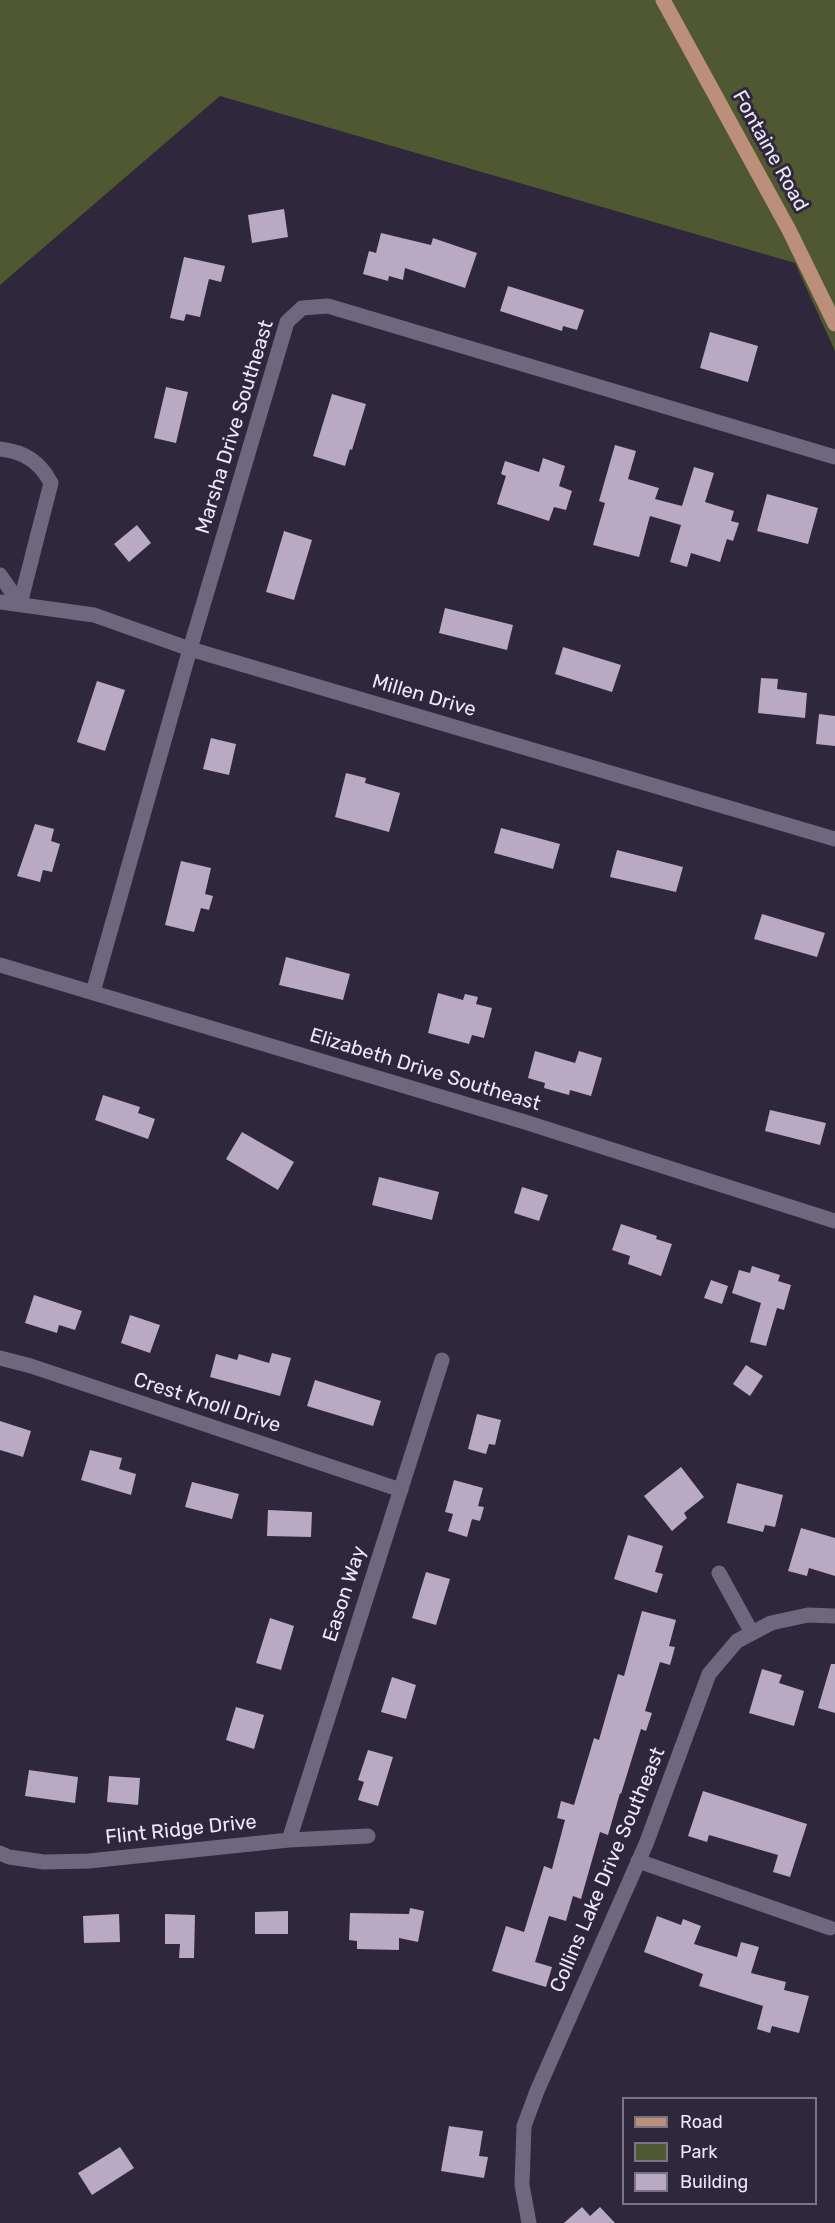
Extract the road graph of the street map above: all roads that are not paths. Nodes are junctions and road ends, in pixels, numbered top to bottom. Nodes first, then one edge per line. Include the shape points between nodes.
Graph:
1 (663, 0) edge
2 (835, 324) edge
3 (0, 449) edge
4 (835, 457) edge
5 (0, 575) edge
6 (0, 602) edge
7 (20, 604) junction
8 (190, 649) junction
9 (835, 839) edge
10 (0, 965) edge
11 (93, 992) junction
12 (835, 1221) edge
13 (0, 1358) edge
14 (442, 1360) dead end
15 (401, 1490) junction
16 (719, 1573) dead end
17 (835, 1616) edge
18 (752, 1633) junction
19 (368, 1836) dead end
20 (289, 1840) junction
21 (0, 1853) edge
22 (638, 1861) junction
23 (830, 1928) dead end
24 (529, 2223) edge

1 - 2 main road, Fontaine Road via 789,230
3 - 7 street via 27,456 43,468 51,483
4 - 8 street, Marsha Drive Southeast via 328,306 302,308 287,322
5 - 7 street
6 - 7 street, Millen Drive
7 - 8 street, Millen Drive via 94,615
8 - 9 street, Millen Drive
8 - 11 street, Marsha Drive Southeast
10 - 11 street, Elizabeth Drive Southeast
11 - 12 street, Elizabeth Drive Southeast via 525,1122
13 - 15 street, Crest Knoll Drive
14 - 15 street, Eason Way
15 - 20 street, Eason Way
16 - 18 street
17 - 18 street, Collins Lake Drive Southeast via 808,1615 771,1623
18 - 22 street, Collins Lake Drive Southeast via 738,1641 709,1674
19 - 20 street, Flint Ridge Drive
20 - 21 street, Flint Ridge Drive via 89,1861 44,1862
22 - 23 street
22 - 24 street, Collins Lake Drive Southeast via 524,2126 522,2185

